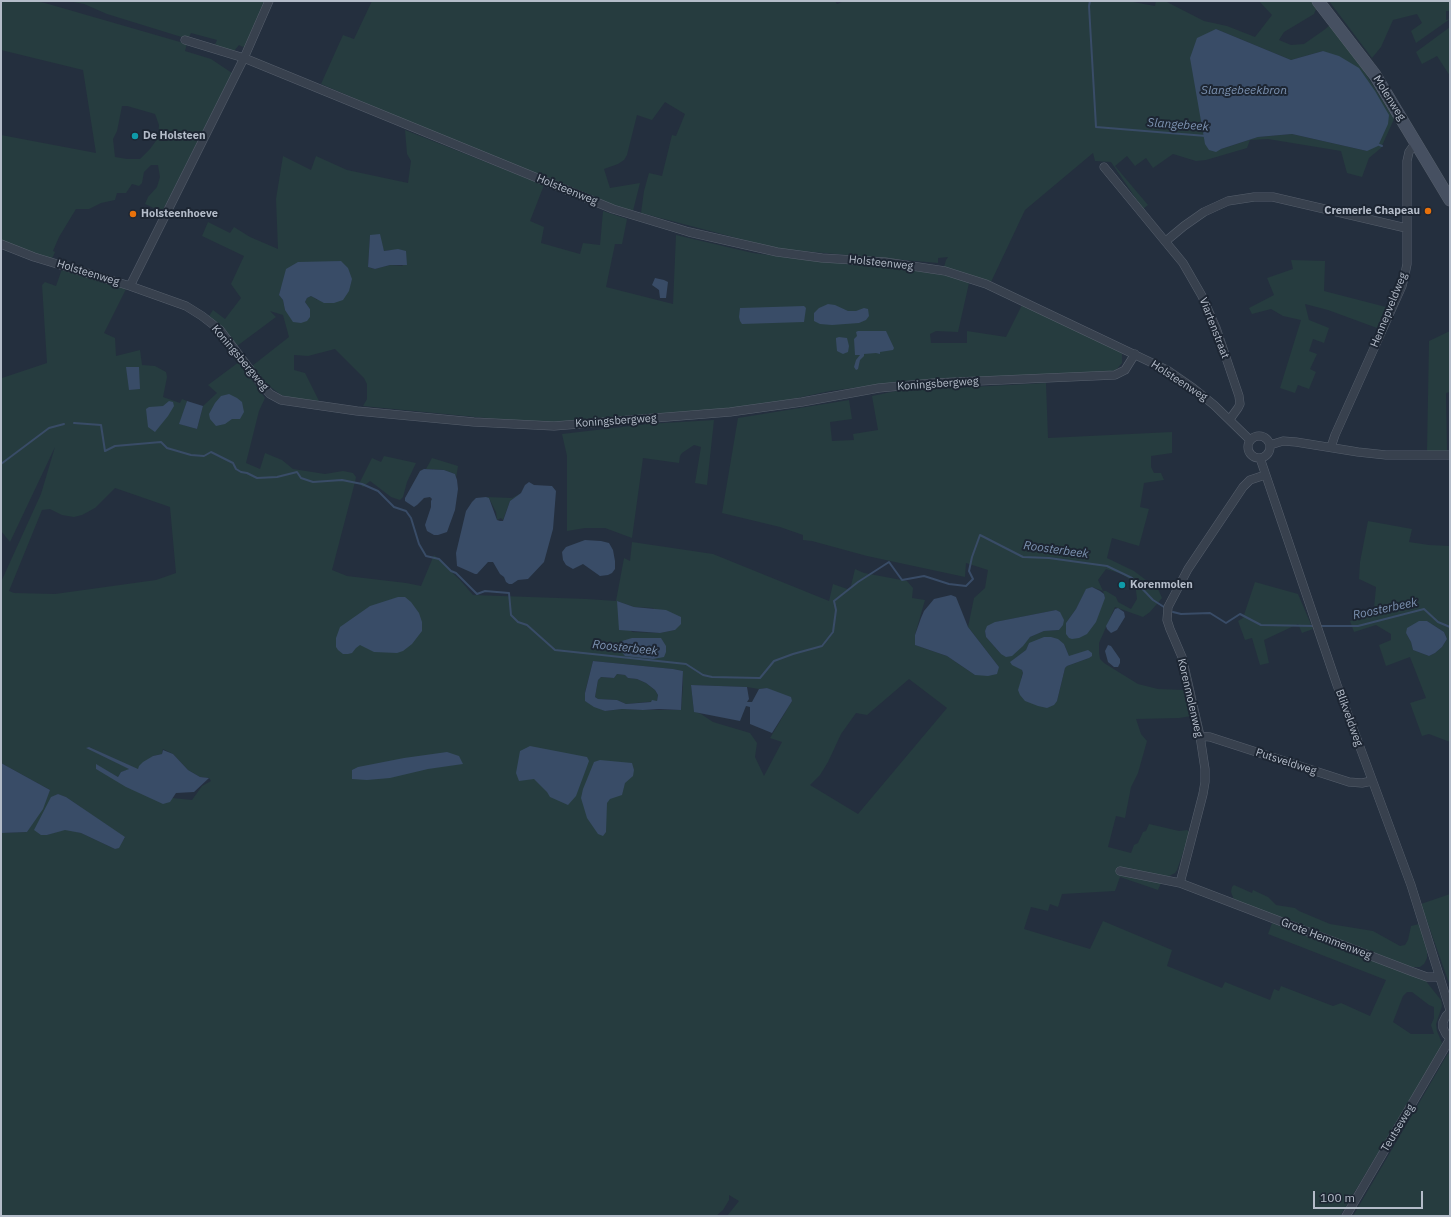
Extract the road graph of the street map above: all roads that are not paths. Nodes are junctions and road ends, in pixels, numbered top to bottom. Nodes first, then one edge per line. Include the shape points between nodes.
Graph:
1 (269, 1) edge
2 (1318, 1) edge
3 (186, 40) dead end
4 (244, 58) junction
5 (1416, 142) junction
6 (1104, 167) dead end
7 (1450, 200) edge
8 (1406, 228) junction
9 (1166, 241) junction
10 (1, 244) edge
11 (130, 286) junction
12 (1135, 354) junction
13 (1230, 419) junction
14 (1250, 440) junction
15 (1270, 445) junction
16 (1331, 447) junction
17 (1450, 455) edge
18 (1260, 458) junction
19 (1265, 475) junction
20 (1200, 736) junction
21 (1372, 781) junction
22 (1120, 871) dead end
23 (1180, 883) junction
24 (1440, 977) junction
25 (1450, 1011) edge
26 (1450, 1038) edge
27 (1346, 1216) edge

1 - 4 street
2 - 5 street, Molenweg via 1375,75
3 - 4 street
4 - 11 street, Holsteenweg
4 - 12 street, Holsteenweg via 613,209 689,232 777,252 885,262 945,271 986,284
5 - 7 street, Molenweg
5 - 8 street, Hennepveldweg via 1409,152 1407,161
6 - 9 street, Viartenstraat
8 - 9 street via 1273,197 1254,197 1228,201 1204,212
8 - 16 street, Hennepveldweg via 1407,264 1402,286
9 - 13 street, Viartenstraat via 1183,262 1216,328 1240,400
10 - 11 street, Holsteenweg via 34,257
11 - 12 street, Koningsbergweg via 186,306 202,316 220,330 270,394 281,400 474,422 570,425 730,412 879,388 1115,376 1126,370
12 - 13 street, Holsteenweg via 1193,388
13 - 14 street, Holsteenweg
14 - 15 street via 1260,436
14 - 18 street via 1248,452
15 - 16 street via 1296,442
15 - 18 street via 1269,452
16 - 17 street via 1386,455
18 - 19 street, Blikveldweg
19 - 20 street, Korenmolenweg via 1250,480 1243,486 1180,581 1168,607 1167,620 1182,657
19 - 21 street, Blikveldweg
20 - 21 street, Putsveldweg via 1349,782
20 - 23 street, Korenmolenweg via 1205,782
21 - 24 street, Blikveldweg
22 - 23 street, Grote Hemmenweg
23 - 24 street, Grote Hemmenweg via 1427,977
24 - 25 street
25 - 26 street via 1443,1022 1443,1028
26 - 27 street, Teutseweg

